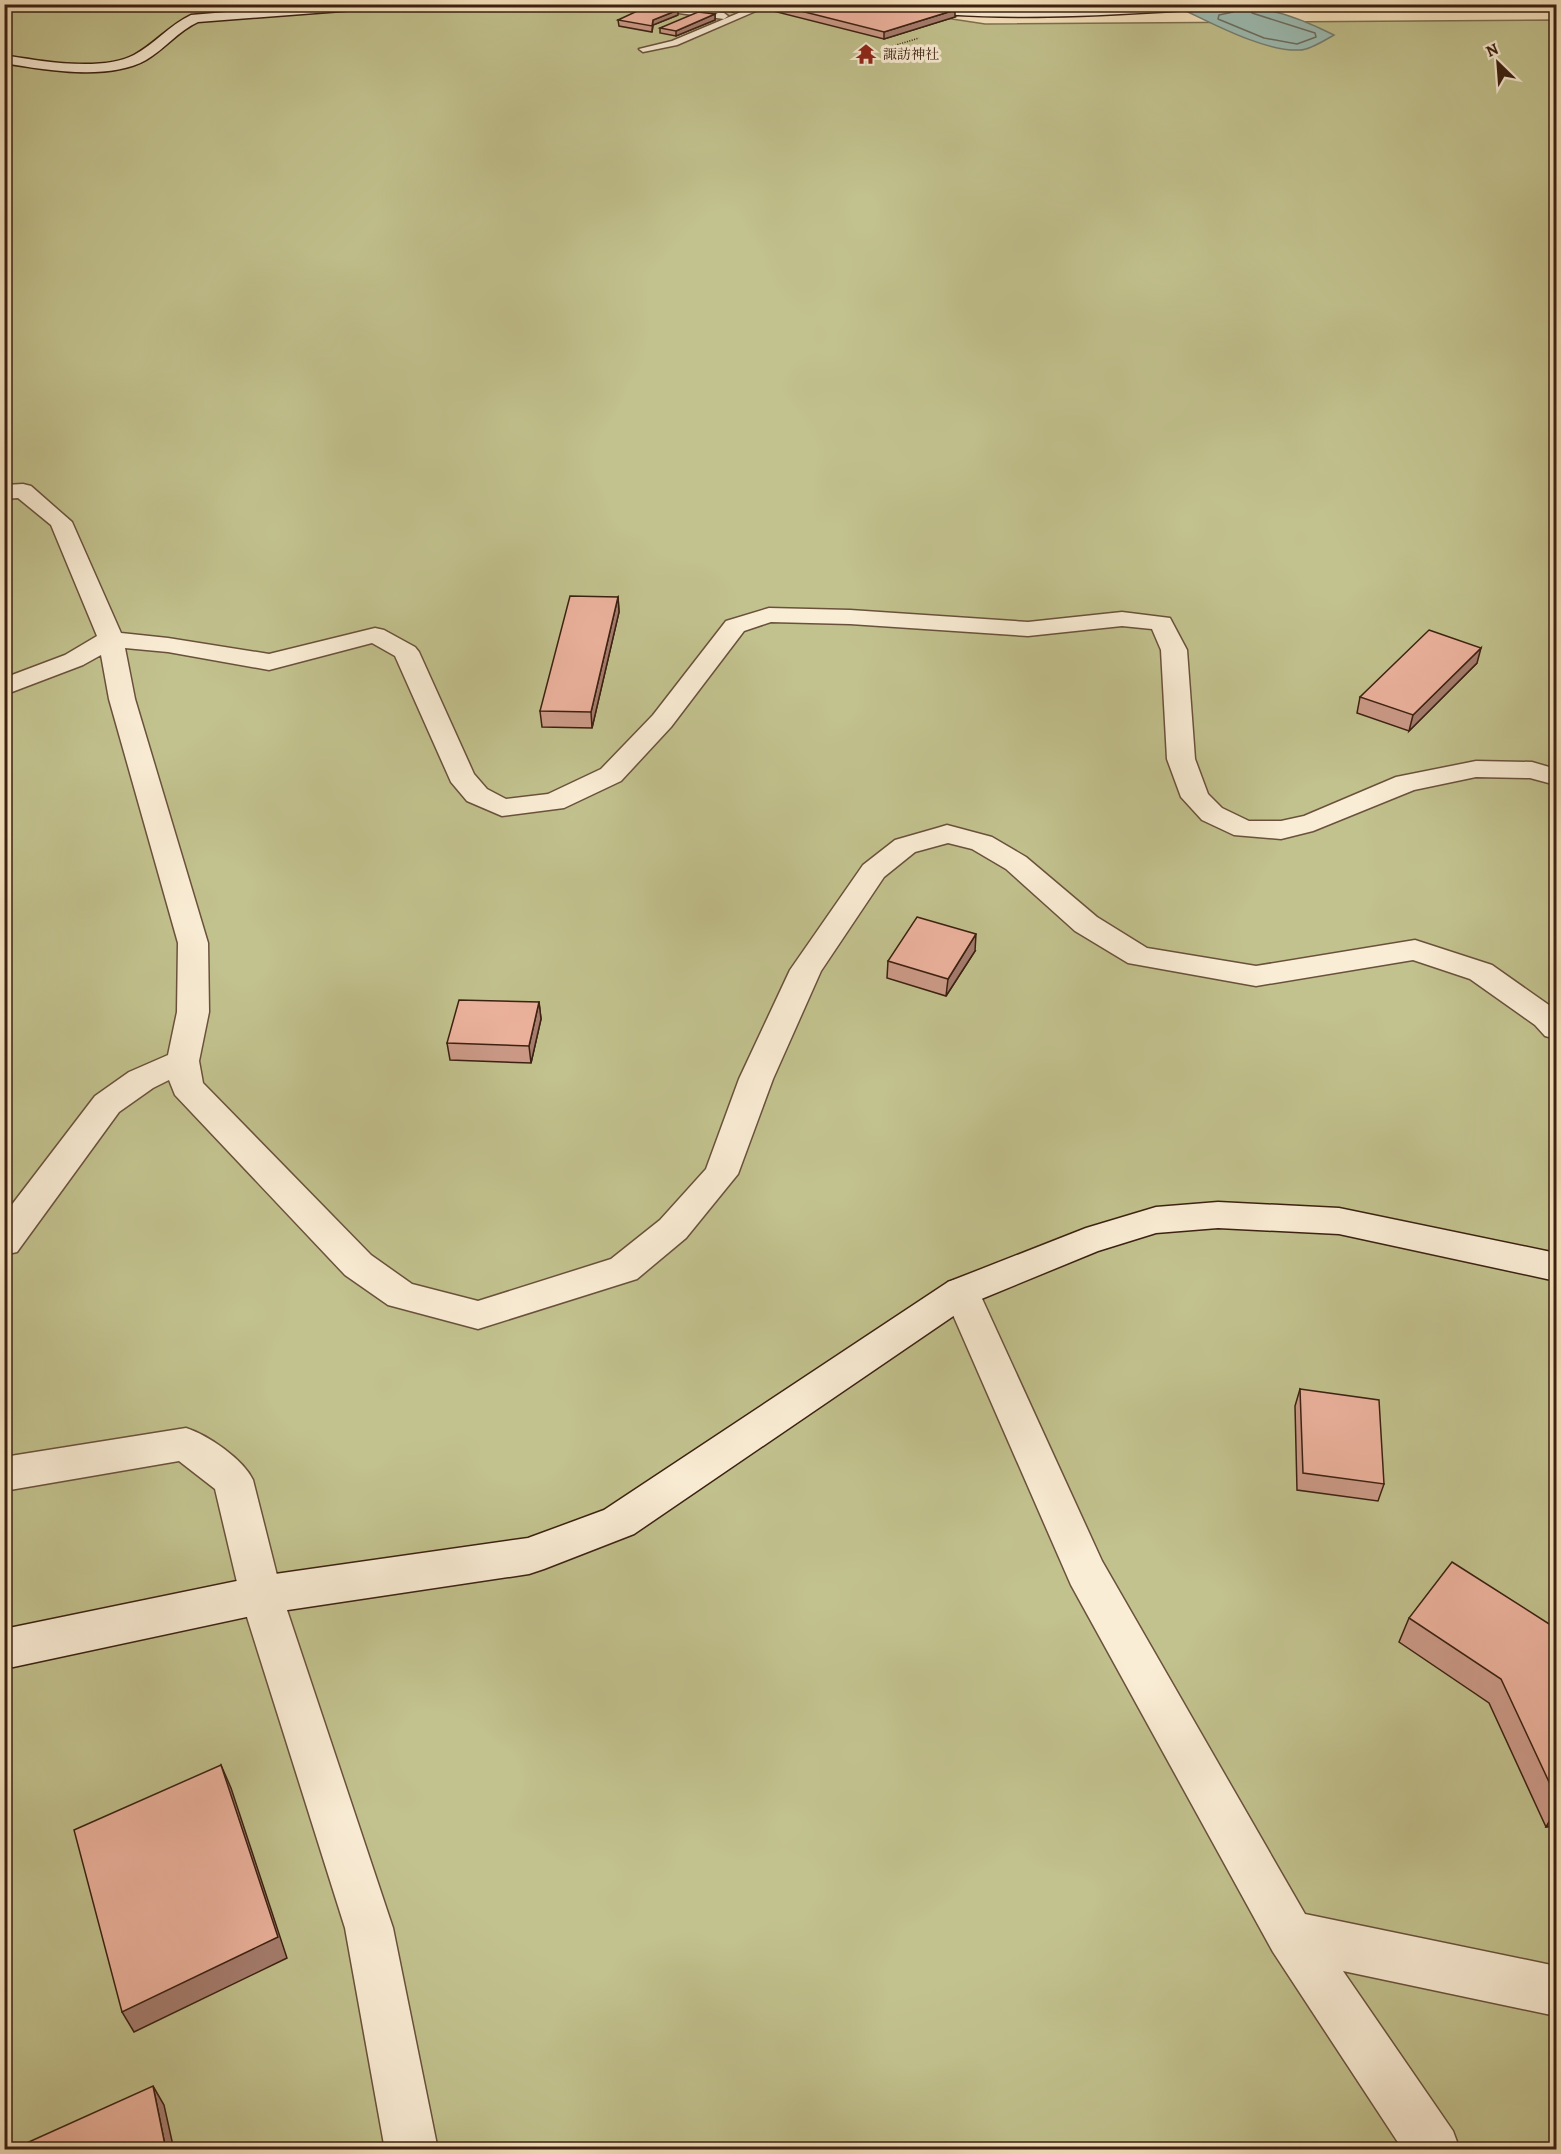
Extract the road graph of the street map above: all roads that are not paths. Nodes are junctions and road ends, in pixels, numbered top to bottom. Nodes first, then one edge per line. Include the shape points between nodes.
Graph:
1 (381, 4) edge
2 (768, 4) edge
3 (881, 4) edge
4 (1217, 4) edge
5 (641, 6) edge
6 (906, 7) edge
7 (1115, 8) edge
8 (984, 10) edge
9 (697, 14) junction
10 (738, 17) junction
11 (677, 21) edge
12 (643, 49) dead end
13 (4, 60) edge
14 (4, 492) edge
15 (111, 639) junction
16 (4, 687) edge
17 (1557, 777) edge
18 (1557, 1028) edge
19 (183, 1061) junction
20 (4, 1242) edge
21 (1557, 1268) edge
22 (961, 1292) junction
23 (4, 1474) edge
24 (261, 1595) junction
25 (4, 1649) edge
26 (1290, 1935) junction
27 (1557, 1991) edge
28 (412, 2150) edge
29 (1434, 2150) edge

1 - 13 street via 196,18 181,23 138,58 123,62 57,66
2 - 10 lane
3 - 6 street
4 - 7 street
5 - 9 lane
6 - 8 street
7 - 8 street
9 - 10 lane
9 - 11 lane
10 - 12 lane via 674,43
14 - 15 street via 23,491 61,522
15 - 16 street via 74,660
15 - 17 street via 269,662 375,635 406,652 461,776 477,795 502,808 554,802 611,775 662,721 735,626 769,615 1028,629 1122,619 1161,623 1174,650 1181,759 1195,797 1212,814 1244,829 1281,830 1313,823 1406,783 1476,769 1532,770
15 - 19 street via 122,699 193,943 193,1012
18 - 19 street via 1481,972 1415,951 1256,976 1139,956 1086,924 1016,863 982,843 947,834 905,846 873,871 806,970 756,1079 721,1174 673,1229 624,1269 478,1315 401,1295 358,1265 187,1087
19 - 20 street via 141,1080 107,1104
21 - 22 street via 1339,1221 1218,1215 1156,1220 1086,1241
22 - 24 street via 619,1522 529,1556
22 - 26 street via 1086,1572
23 - 24 street via 186,1444 233,1480
24 - 25 street
24 - 28 street via 369,1928
26 - 27 street
26 - 29 street

